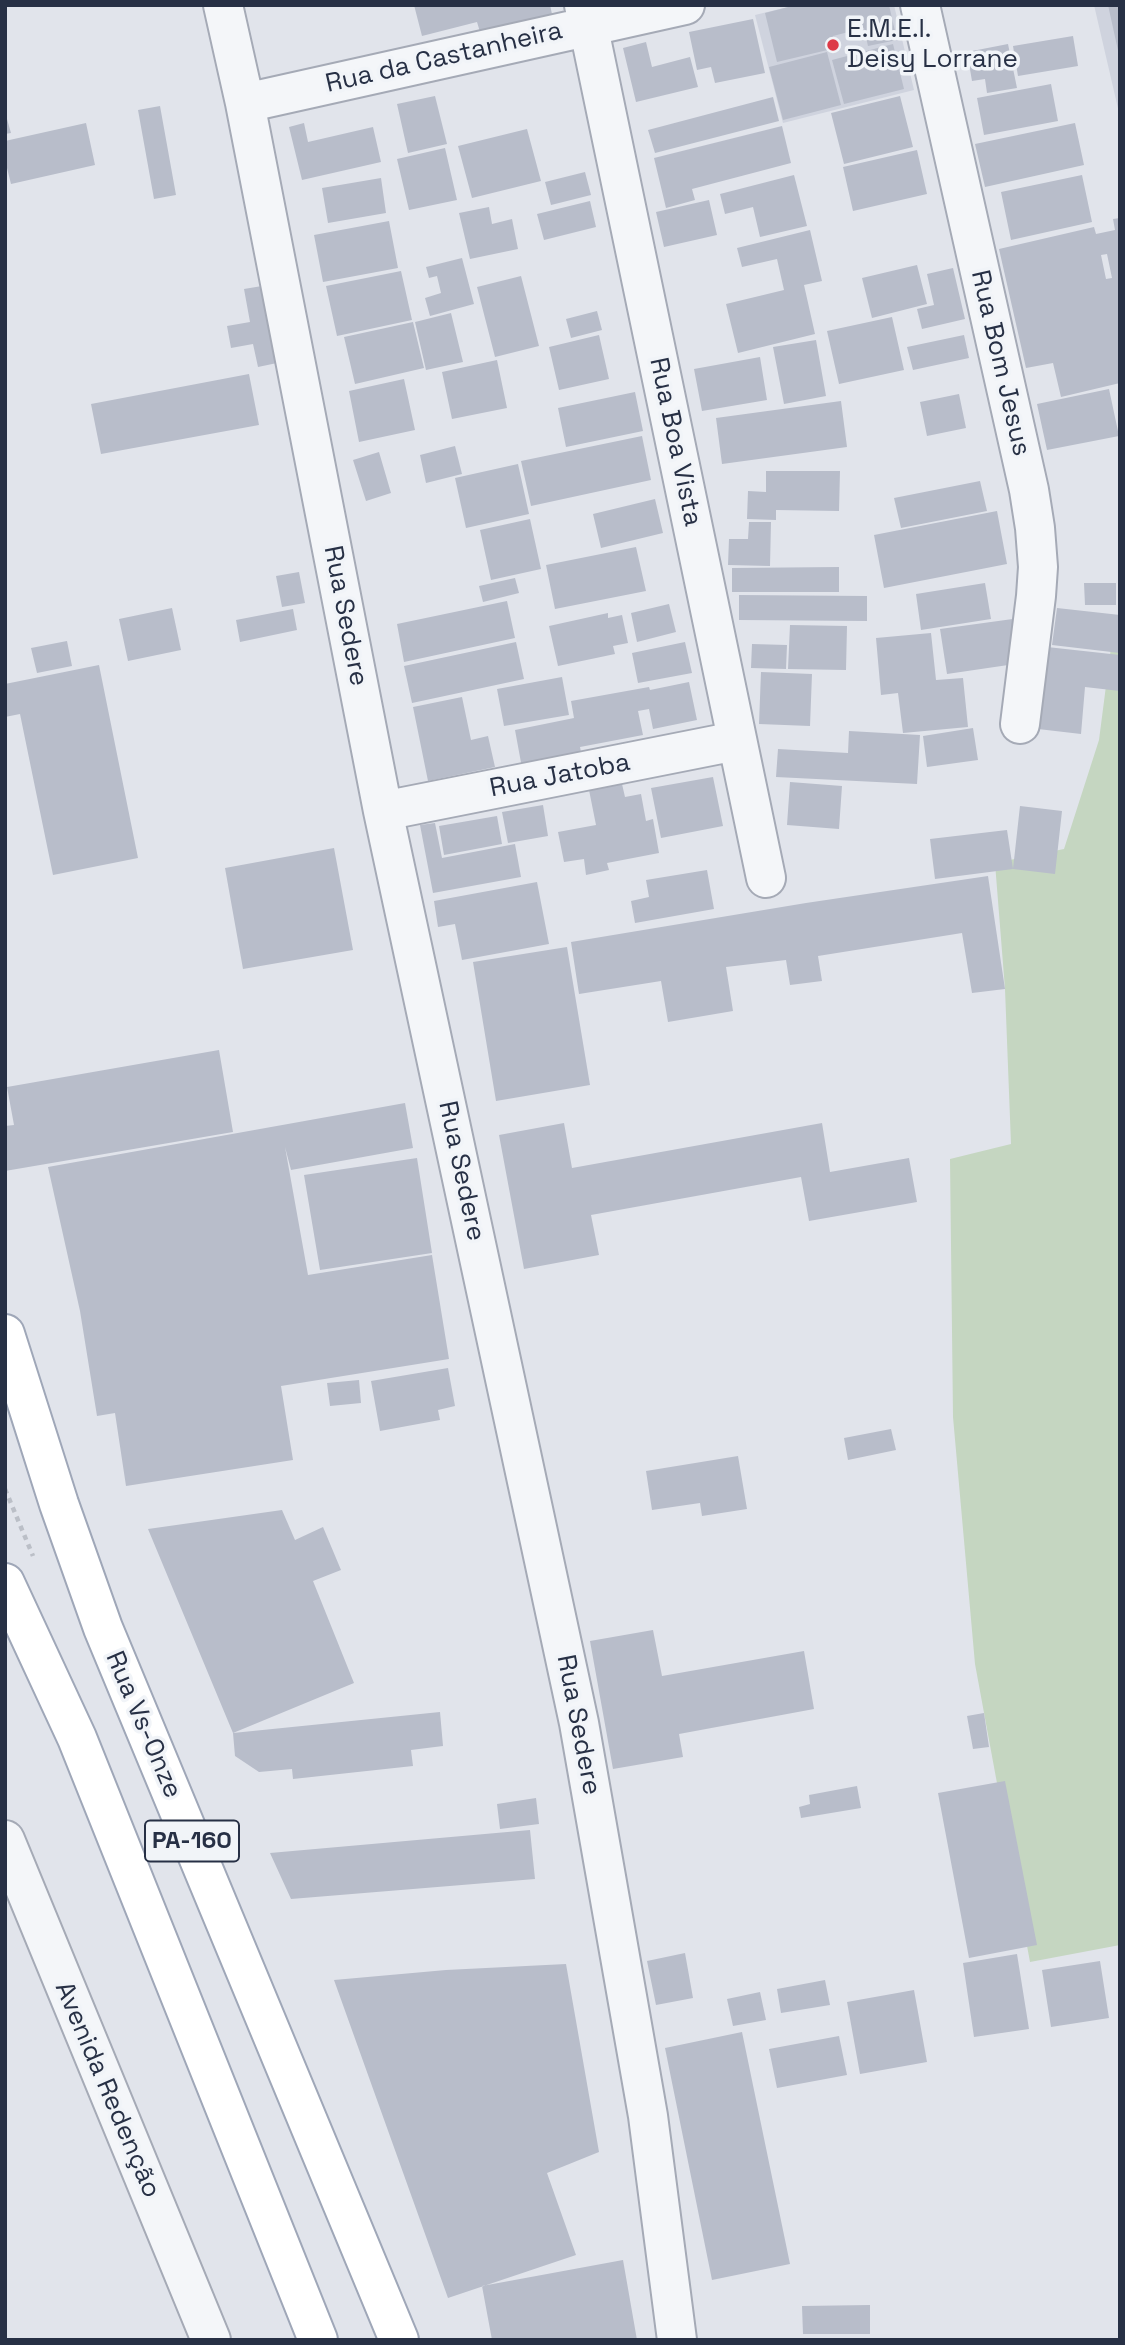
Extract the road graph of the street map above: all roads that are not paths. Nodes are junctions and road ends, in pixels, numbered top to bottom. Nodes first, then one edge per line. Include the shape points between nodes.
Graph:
1 (223, 5) edge
2 (685, 5) edge
3 (920, 5) edge
4 (586, 15) edge
5 (244, 103) junction
6 (1020, 724) dead end
7 (736, 741) junction
8 (383, 811) junction
9 (766, 878) dead end
10 (5, 1334) edge
11 (5, 1583) edge
12 (5, 1840) edge
13 (211, 2340) edge
14 (318, 2340) edge
15 (399, 2340) edge
16 (677, 2340) edge

1 - 5 street, Rua Sedere
2 - 4 street, Rua da Castanheira
3 - 6 street, Rua Bom Jesus via 1035,528 1036,596
4 - 5 street, Rua da Castanheira
4 - 7 street, Rua Boa Vista
5 - 8 street, Rua Sedere
7 - 8 street, Rua Jatoba
7 - 9 street, Rua Boa Vista
8 - 16 street, Rua Sedere via 579,1723 648,2116
10 - 15 main road, Rua Vs-Onze / PA-160 via 103,1628
11 - 14 main road, PA-160 via 77,1738
12 - 13 street, Avenida Redenção

